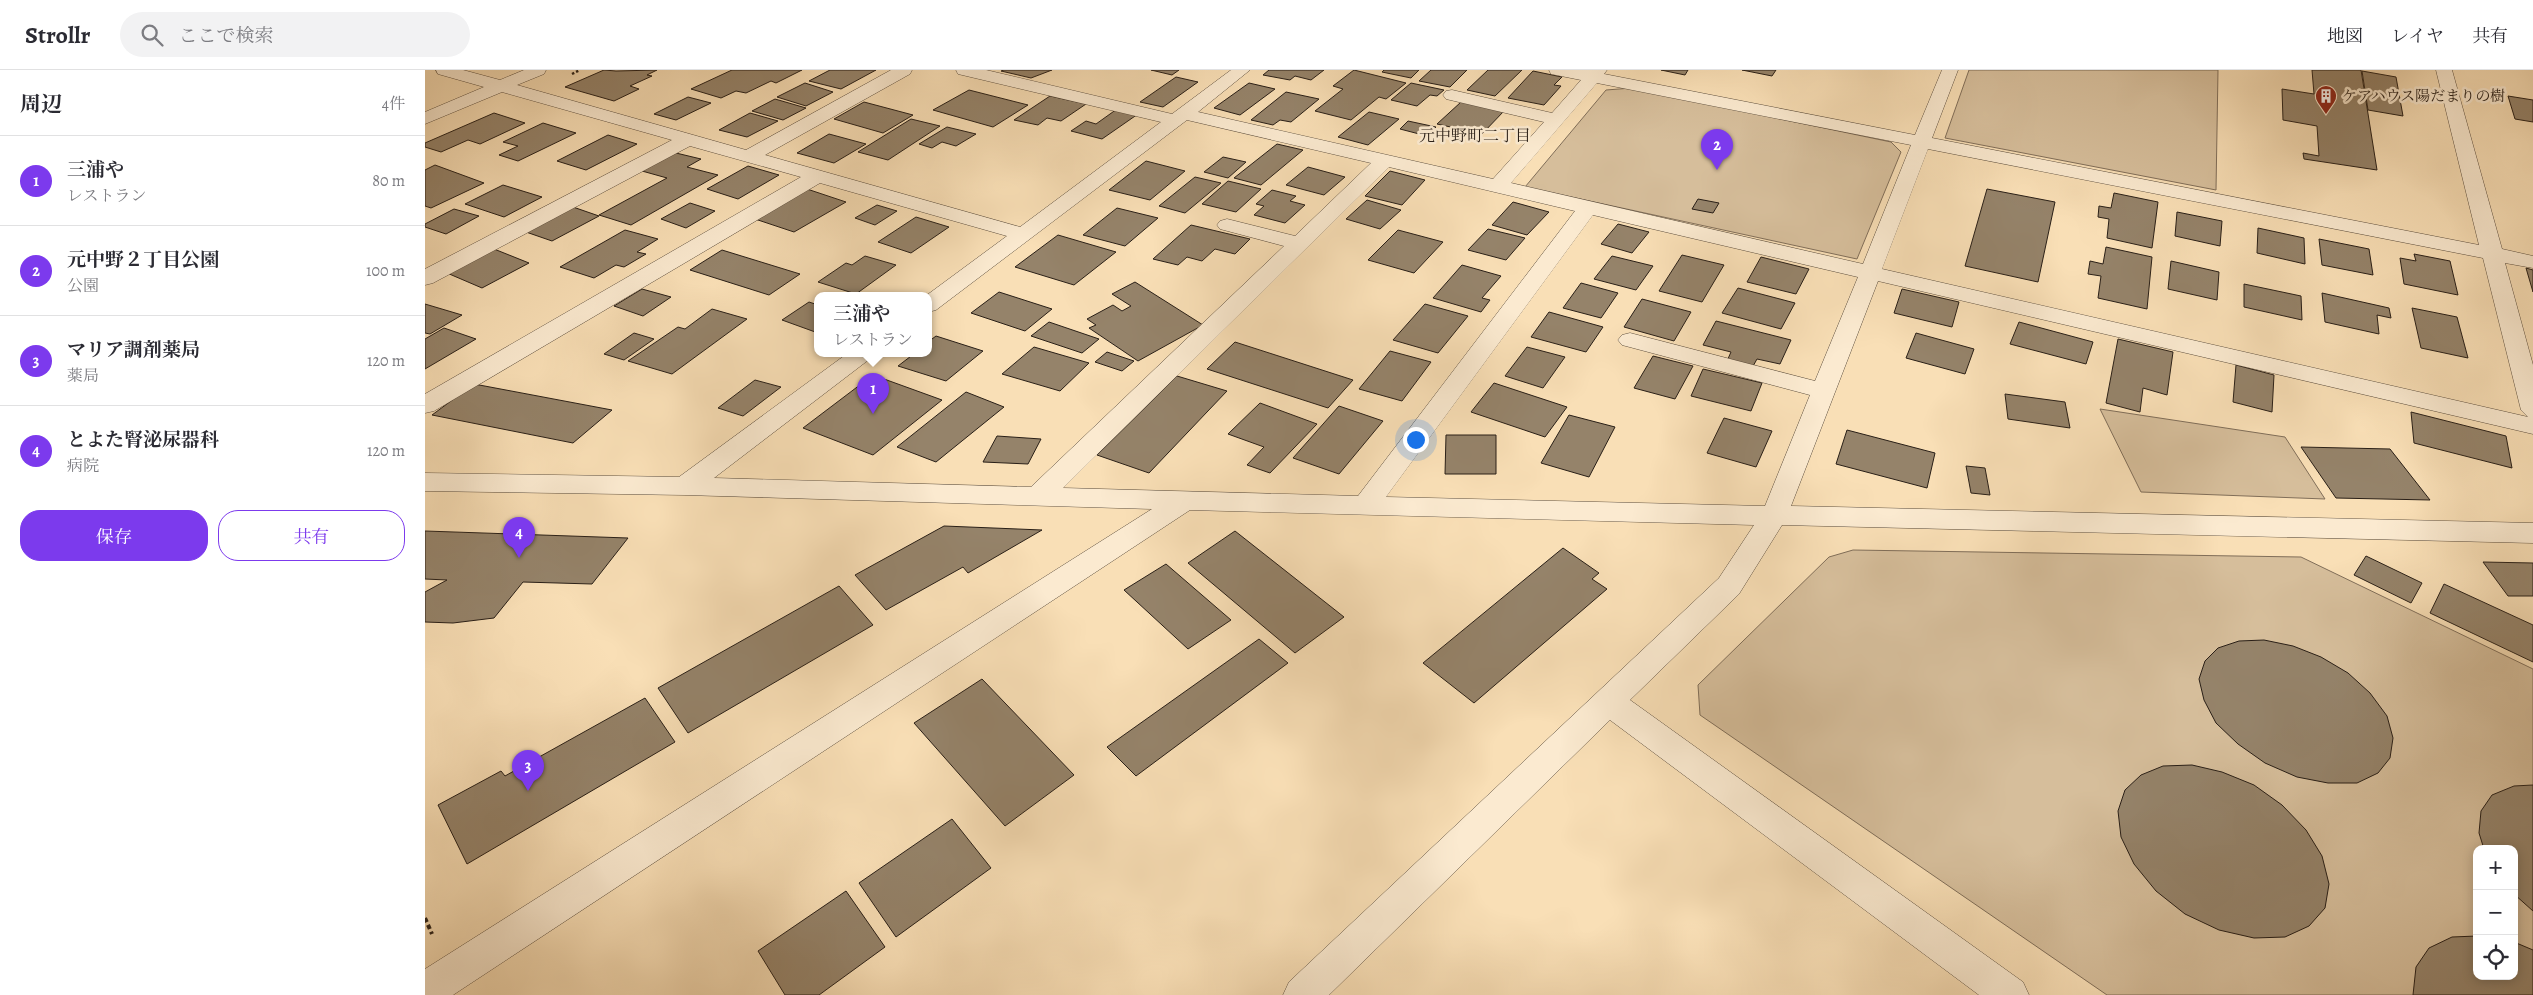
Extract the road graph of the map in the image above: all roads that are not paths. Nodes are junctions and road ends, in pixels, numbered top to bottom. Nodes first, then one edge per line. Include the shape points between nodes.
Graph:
1 (444, 70) edge
2 (538, 70) edge
3 (903, 70) edge
4 (965, 70) edge
5 (1242, 70) edge
6 (1557, 70) edge
7 (1950, 70) edge
8 (2444, 70) edge
9 (1596, 74) edge
10 (501, 86) junction
11 (1452, 95) dead end
12 (1180, 117) junction
13 (425, 119) edge
14 (1557, 119) junction
15 (689, 139) junction
16 (1922, 142) junction
17 (749, 156) junction
18 (1385, 160) junction
19 (817, 176) junction
20 (1499, 186) junction
21 (1588, 207) junction
22 (1227, 225) dead end
23 (1023, 234) junction
24 (1299, 244) junction
25 (2492, 254) junction
26 (2533, 262) edge
27 (1870, 272) junction
28 (425, 278) edge
29 (932, 301) edge
30 (1630, 340) dead end
31 (858, 357) edge
32 (1823, 391) junction
33 (425, 405) edge
34 (2533, 410) edge
35 (2533, 426) edge
36 (425, 482) edge
37 (685, 486) junction
38 (1037, 497) junction
39 (1185, 501) junction
40 (1365, 506) junction
41 (1774, 516) junction
42 (2533, 533) edge
43 (1609, 702) junction
44 (425, 991) edge
45 (1302, 995) edge
46 (2010, 995) edge

1 - 10 street
2 - 10 street
3 - 17 street
4 - 12 street
5 - 12 street
6 - 9 street
7 - 16 street
8 - 25 street
9 - 14 street
9 - 16 street
10 - 13 street
10 - 15 street
11 - 14 street
12 - 18 street
12 - 23 street
14 - 20 street
15 - 17 street
15 - 28 street
16 - 25 street
16 - 27 street
17 - 19 street
18 - 20 street
18 - 24 street
19 - 23 street
19 - 33 street
20 - 21 street
21 - 27 street
21 - 40 street
22 - 24 street
23 - 29 street
24 - 38 street
25 - 26 street
25 - 34 street
27 - 32 street
27 - 35 street
30 - 32 street
31 - 37 street
32 - 41 street
36 - 37 street
37 - 38 street
38 - 39 street
39 - 40 street
39 - 44 street
40 - 41 street
41 - 42 street
41 - 43 street via 1729,586
43 - 45 street
43 - 46 street

